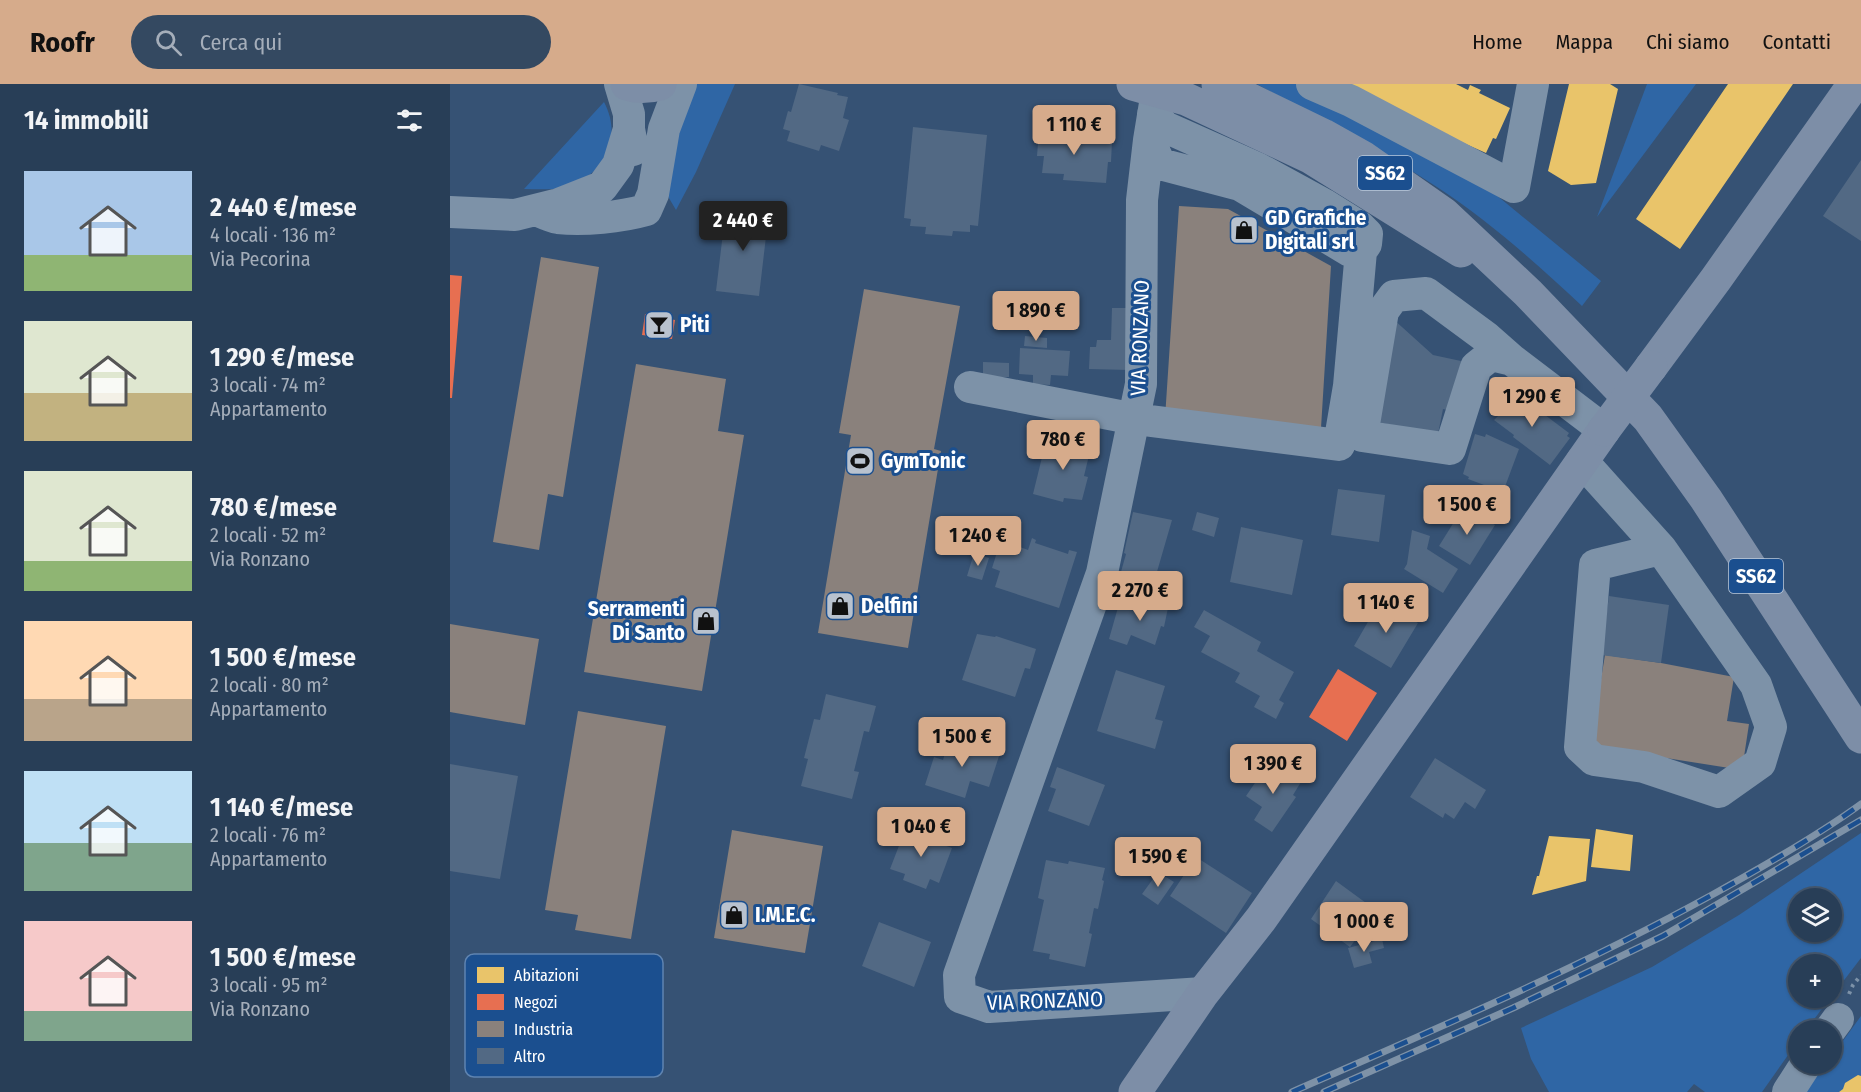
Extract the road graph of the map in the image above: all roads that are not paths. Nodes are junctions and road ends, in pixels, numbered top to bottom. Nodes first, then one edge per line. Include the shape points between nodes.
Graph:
1 (620, 84) edge
2 (627, 84) edge
3 (660, 84) edge
4 (681, 84) edge
5 (1218, 84) edge
6 (1312, 84) edge
7 (1533, 84) edge
8 (1854, 84) edge
9 (1148, 107) edge
10 (629, 129) junction
11 (536, 210) junction
12 (646, 210) junction
13 (450, 212) edge
14 (1528, 293) junction
15 (1512, 360) junction
16 (970, 387) dead end
17 (1135, 419) junction
18 (1604, 430) junction
19 (1582, 461) junction
20 (1661, 549) junction
21 (1861, 737) edge
22 (1203, 993) junction
23 (1800, 1074) edge
24 (1135, 1092) edge
25 (1788, 1092) edge

1 - 10 street
2 - 3 main road
4 - 12 street via 664,129 653,194
5 - 14 main road, SS62 via 1364,158 1444,214
6 - 7 street via 1514,187
8 - 18 main road, bridge
9 - 14 main road via 1186,99 1310,157
9 - 17 street, VIA RONZANO via 1142,200 1141,384
9 - 17 street via 1165,127 1257,168 1325,205 1360,227 1366,234 1366,244 1360,251 1349,386 1339,445
10 - 11 street via 618,165 602,187
10 - 12 street
11 - 12 street via 557,218 627,215
11 - 13 street via 515,215
14 - 21 main road, SS62 via 1647,418 1706,499
15 - 15 street via 1491,355 1476,367 1450,449 1362,436 1383,311 1394,296 1426,293
15 - 18 street
16 - 17 street
17 - 22 street, VIA RONZANO via 1102,573 959,975 960,997 989,1007
18 - 19 main road
19 - 20 street
19 - 22 main road via 1261,919
20 - 20 street via 1756,685 1774,702 1760,763 1719,792 1644,767 1594,760 1580,747 1595,565
22 - 24 main road
23 - 25 street

